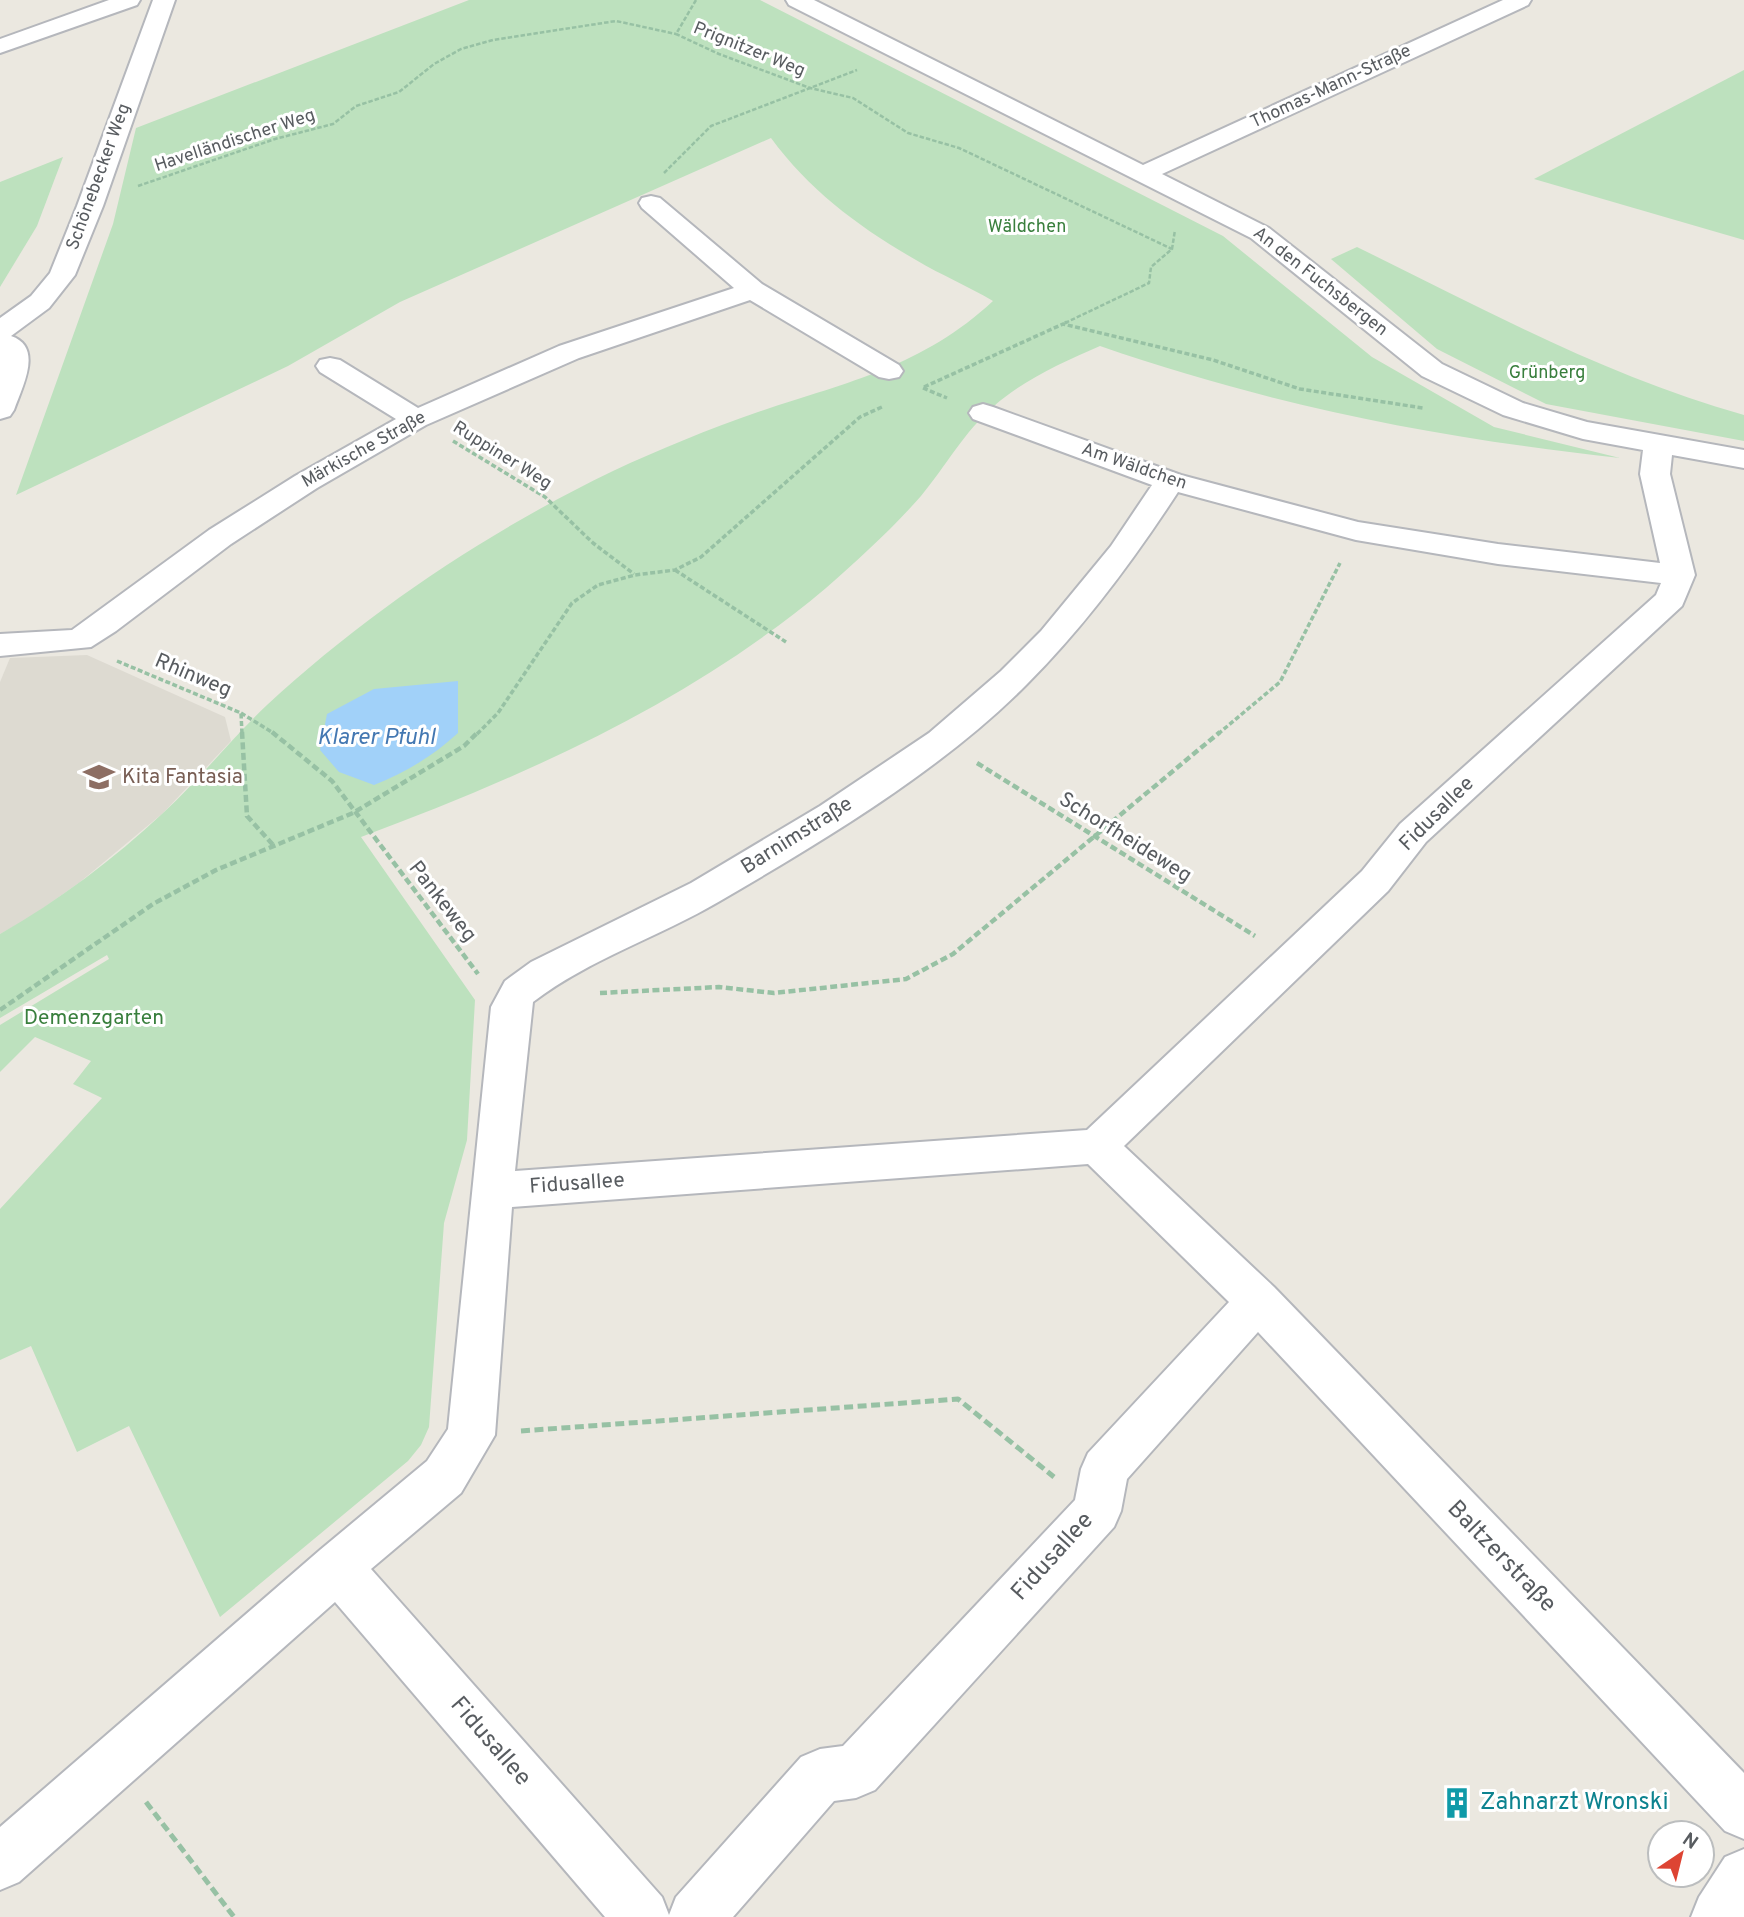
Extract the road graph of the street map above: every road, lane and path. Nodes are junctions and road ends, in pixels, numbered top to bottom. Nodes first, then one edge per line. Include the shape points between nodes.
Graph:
1 (129, 0) edge
2 (164, 0) edge
3 (696, 0) edge
4 (797, 0) edge
5 (1463, 0) edge
6 (1520, 0) edge
7 (1494, 12) junction
8 (676, 34) junction
9 (0, 46) edge
10 (900, 52) junction
11 (810, 89) junction
12 (1143, 174) junction
13 (134, 187) dead end
14 (651, 203) joint
15 (1172, 249) junction
16 (753, 290) junction
17 (1063, 324) junction
18 (0, 331) edge
19 (0, 341) edge
20 (330, 366) dead end
21 (889, 371) joint
22 (923, 388) junction
23 (911, 393) dead end
24 (886, 405) dead end
25 (1433, 409) dead end
26 (0, 410) edge
27 (983, 413) joint
28 (416, 419) junction
29 (1658, 445) junction
30 (1744, 459) edge
31 (1170, 481) junction
32 (1356, 531) junction
33 (675, 570) junction
34 (635, 575) junction
35 (1679, 575) junction
36 (79, 640) junction
37 (786, 642) dead end
38 (0, 645) edge
39 (241, 713) junction
40 (941, 741) junction
41 (353, 813) junction
42 (1094, 838) junction
43 (274, 846) junction
44 (1294, 960) junction
45 (519, 992) junction
46 (0, 1010) edge
47 (1097, 1146) junction
48 (492, 1191) junction
49 (1258, 1301) junction
50 (471, 1435) junction
51 (1097, 1511) junction
52 (337, 1567) junction
53 (116, 1762) junction
54 (1744, 1812) edge
55 (0, 1863) edge
56 (1744, 1876) edge
57 (234, 1917) edge
58 (642, 1917) edge
59 (696, 1917) edge
60 (1719, 1917) edge

1 - 9 street
2 - 18 street, Schönebecker Weg via 62,275 40,302
3 - 8 path, Prignitzer Weg
4 - 10 street, An den Fuchsbergen
5 - 7 street
6 - 7 street, Thomas-Mann-Straße
7 - 12 street, Thomas-Mann-Straße
8 - 11 path, Prignitzer Weg
8 - 13 path, Havelländischer Weg via 616,21 461,49 399,92 356,106 333,124
10 - 11 path
10 - 12 street, An den Fuchsbergen
11 - 14 path via 711,126 650,187
11 - 15 path, Prignitzer Weg via 853,98 908,133 959,148
12 - 15 path via 1176,222
12 - 29 street, An den Fuchsbergen via 1260,233 1432,370 1513,408 1583,430
14 - 16 street
15 - 17 path via 1151,267 1149,283
16 - 21 street
16 - 28 street, Märkische Straße via 569,352
17 - 22 path
17 - 25 path via 1213,359 1300,388
19 - 26 street via 15,351
20 - 28 street
21 - 22 path
22 - 23 path
22 - 27 path
24 - 33 path via 860,416 701,557
27 - 31 street, Am Wäldchen
28 - 34 path, Ruppiner Weg via 545,497
28 - 36 street, Märkische Straße via 220,537
29 - 30 street, An den Fuchsbergen
29 - 35 street via 1655,474
31 - 32 street, Am Wäldchen
31 - 40 street, Barnimstraße via 1122,553 1053,638
32 - 35 street, Am Wäldchen
32 - 42 path, Pankeweg via 1280,682
33 - 34 path
33 - 37 path
34 - 41 path via 598,585 572,603 498,713 464,746
35 - 44 street, Fidusallee via 1671,599 1413,833 1375,881
36 - 38 street, Märkische Straße
36 - 39 path, Rhinweg via 105,656
39 - 41 path, Pankeweg via 284,739 332,782
39 - 43 path, Rhinweg via 247,816
40 - 42 path, Schorfheideweg
40 - 45 street, Barnimstraße via 833,815 704,893 545,972
41 - 43 path
41 - 45 path, Pankeweg via 484,982
42 - 44 path, Schorfheideweg
42 - 45 path, Pankeweg via 953,954 906,979 774,993 719,987
43 - 46 path via 153,904
44 - 47 street, Fidusallee
45 - 48 street via 510,1007
47 - 48 street, Fidusallee
47 - 49 street
48 - 50 street
49 - 51 street, Fidusallee via 1105,1469
49 - 54 street, Baltzerstraße
50 - 51 path via 958,1399
50 - 52 street via 444,1477
51 - 59 street, Fidusallee via 856,1772 820,1776
52 - 53 street
52 - 58 street, Fidusallee
53 - 55 street
53 - 57 path
56 - 60 street

